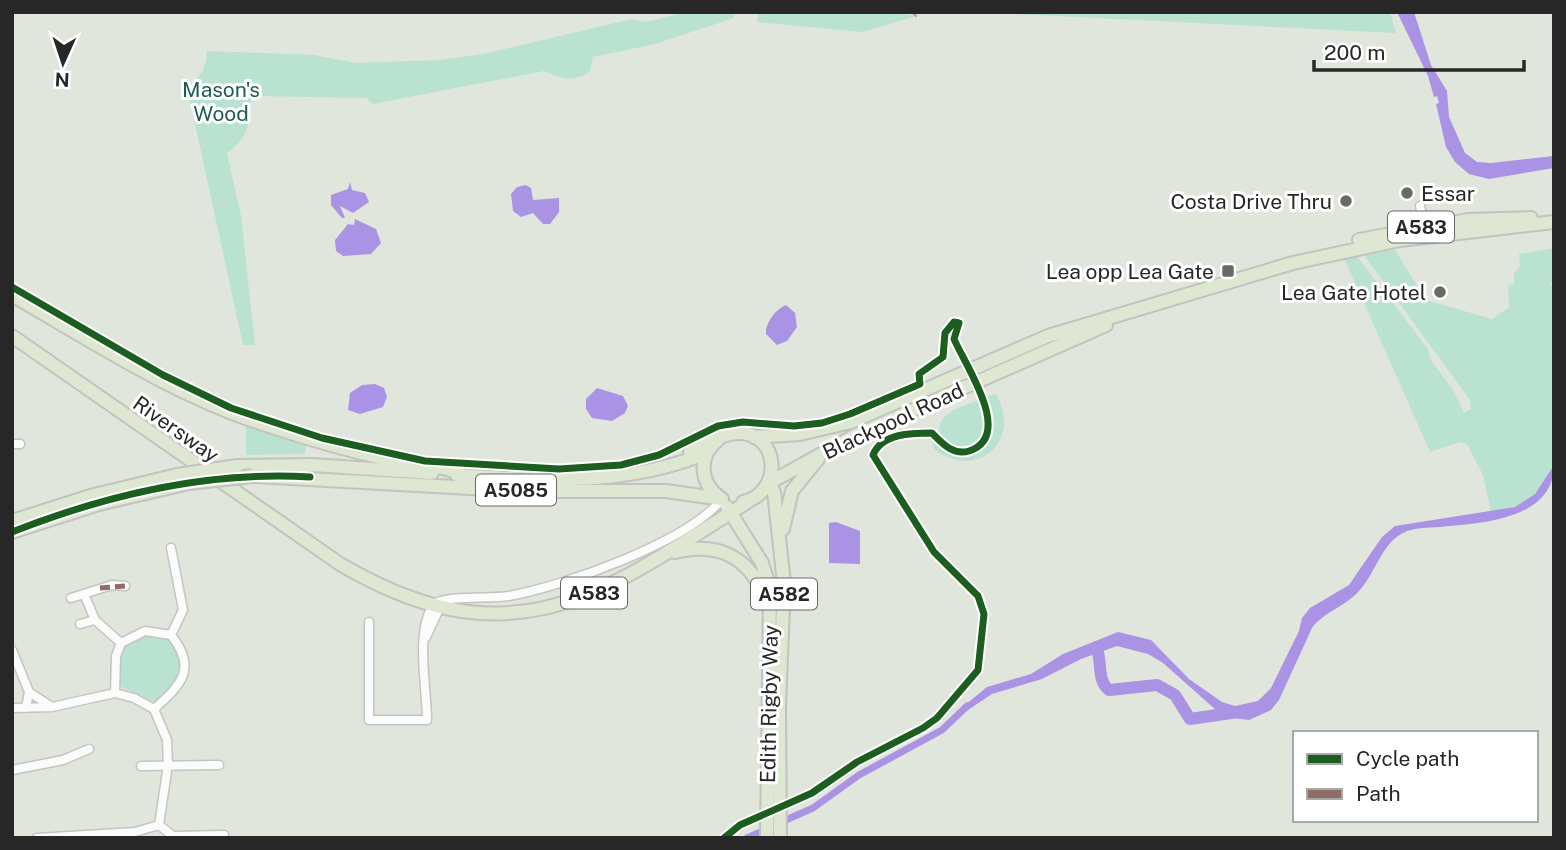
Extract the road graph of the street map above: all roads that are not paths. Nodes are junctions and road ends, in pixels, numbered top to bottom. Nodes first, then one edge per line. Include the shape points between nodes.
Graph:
1 (1420, 206) dead end
2 (1554, 221) edge
3 (1425, 232) junction
4 (12, 295) edge
5 (1135, 312) junction
6 (12, 336) edge
7 (754, 437) junction
8 (719, 439) junction
9 (828, 449) junction
10 (706, 453) junction
11 (625, 474) junction
12 (464, 476) junction
13 (769, 484) junction
14 (702, 496) junction
15 (723, 499) junction
16 (749, 501) junction
17 (709, 513) junction
18 (730, 513) junction
19 (12, 520) edge
20 (12, 532) edge
21 (171, 548) dead end
22 (782, 552) junction
23 (658, 557) junction
24 (125, 586) dead end
25 (84, 594) junction
26 (71, 598) dead end
27 (436, 606) junction
28 (771, 614) junction
29 (95, 620) junction
30 (369, 622) dead end
31 (80, 624) dead end
32 (171, 635) junction
33 (121, 643) junction
34 (12, 650) edge
35 (29, 692) junction
36 (115, 693) junction
37 (52, 707) junction
38 (12, 708) edge
39 (26, 708) junction
40 (774, 708) junction
41 (153, 709) junction
42 (89, 749) dead end
43 (168, 765) junction
44 (219, 765) dead end
45 (141, 766) dead end
46 (12, 770) edge
47 (159, 824) junction
48 (224, 835) dead end
49 (37, 838) edge
50 (766, 838) edge
51 (780, 838) edge

1 - 3 street
2 - 3 highway, Blackpool Road / A583
3 - 5 highway, Blackpool Road / A583 via 1293,263
4 - 12 highway, Riversway via 218,408 322,442 451,469
5 - 7 highway, Blackpool Road / A583 via 1034,341 851,422 800,434
5 - 9 highway, Blackpool Road / A583
6 - 27 highway, Riversway / A583 via 340,564 399,594
7 - 8 highway via 736,433
7 - 13 highway via 771,457
8 - 10 highway
8 - 11 highway
9 - 13 highway, Blackpool Road / A583
9 - 22 highway via 792,491
10 - 11 highway via 670,466
10 - 15 highway via 705,480
11 - 12 highway
12 - 19 highway, A5085, bridge via 312,464 237,466 93,495
13 - 16 highway
13 - 22 highway, Edith Rigby Way / A582
14 - 15 highway, A5085
14 - 17 street
14 - 20 highway, A5085, bridge via 252,476 189,483 110,501
15 - 16 highway
15 - 17 street, Riversway
15 - 18 highway, Edith Rigby Way / A582
16 - 18 highway, Riversway / A583
17 - 27 street, Riversway via 638,552 565,582 514,595 441,600
18 - 23 highway, Riversway / A583
18 - 28 highway, Edith Rigby Way / A582 via 767,573
21 - 32 street via 183,610
22 - 40 highway, Edith Rigby Way / A582 via 784,633
23 - 27 highway, Riversway / A583 via 592,594 549,608 486,614
23 - 28 highway via 693,548 729,552 755,575
24 - 25 street
25 - 26 street
25 - 29 street
27 - 30 street via 424,625 427,720 369,720
28 - 40 highway, Edith Rigby Way / A582
29 - 31 street
29 - 33 street
32 - 33 street via 145,631
32 - 41 street via 183,653 184,671 177,688
33 - 36 street
34 - 35 street
35 - 37 street
35 - 39 street
36 - 37 street
36 - 41 street
37 - 39 street
38 - 39 street
40 - 50 highway, Edith Rigby Way / A582
40 - 51 highway, Edith Rigby Way / A582
41 - 43 street via 167,740
42 - 46 street via 63,760
43 - 44 street
43 - 45 street
43 - 47 street
47 - 48 street via 173,836
47 - 49 street via 135,832

